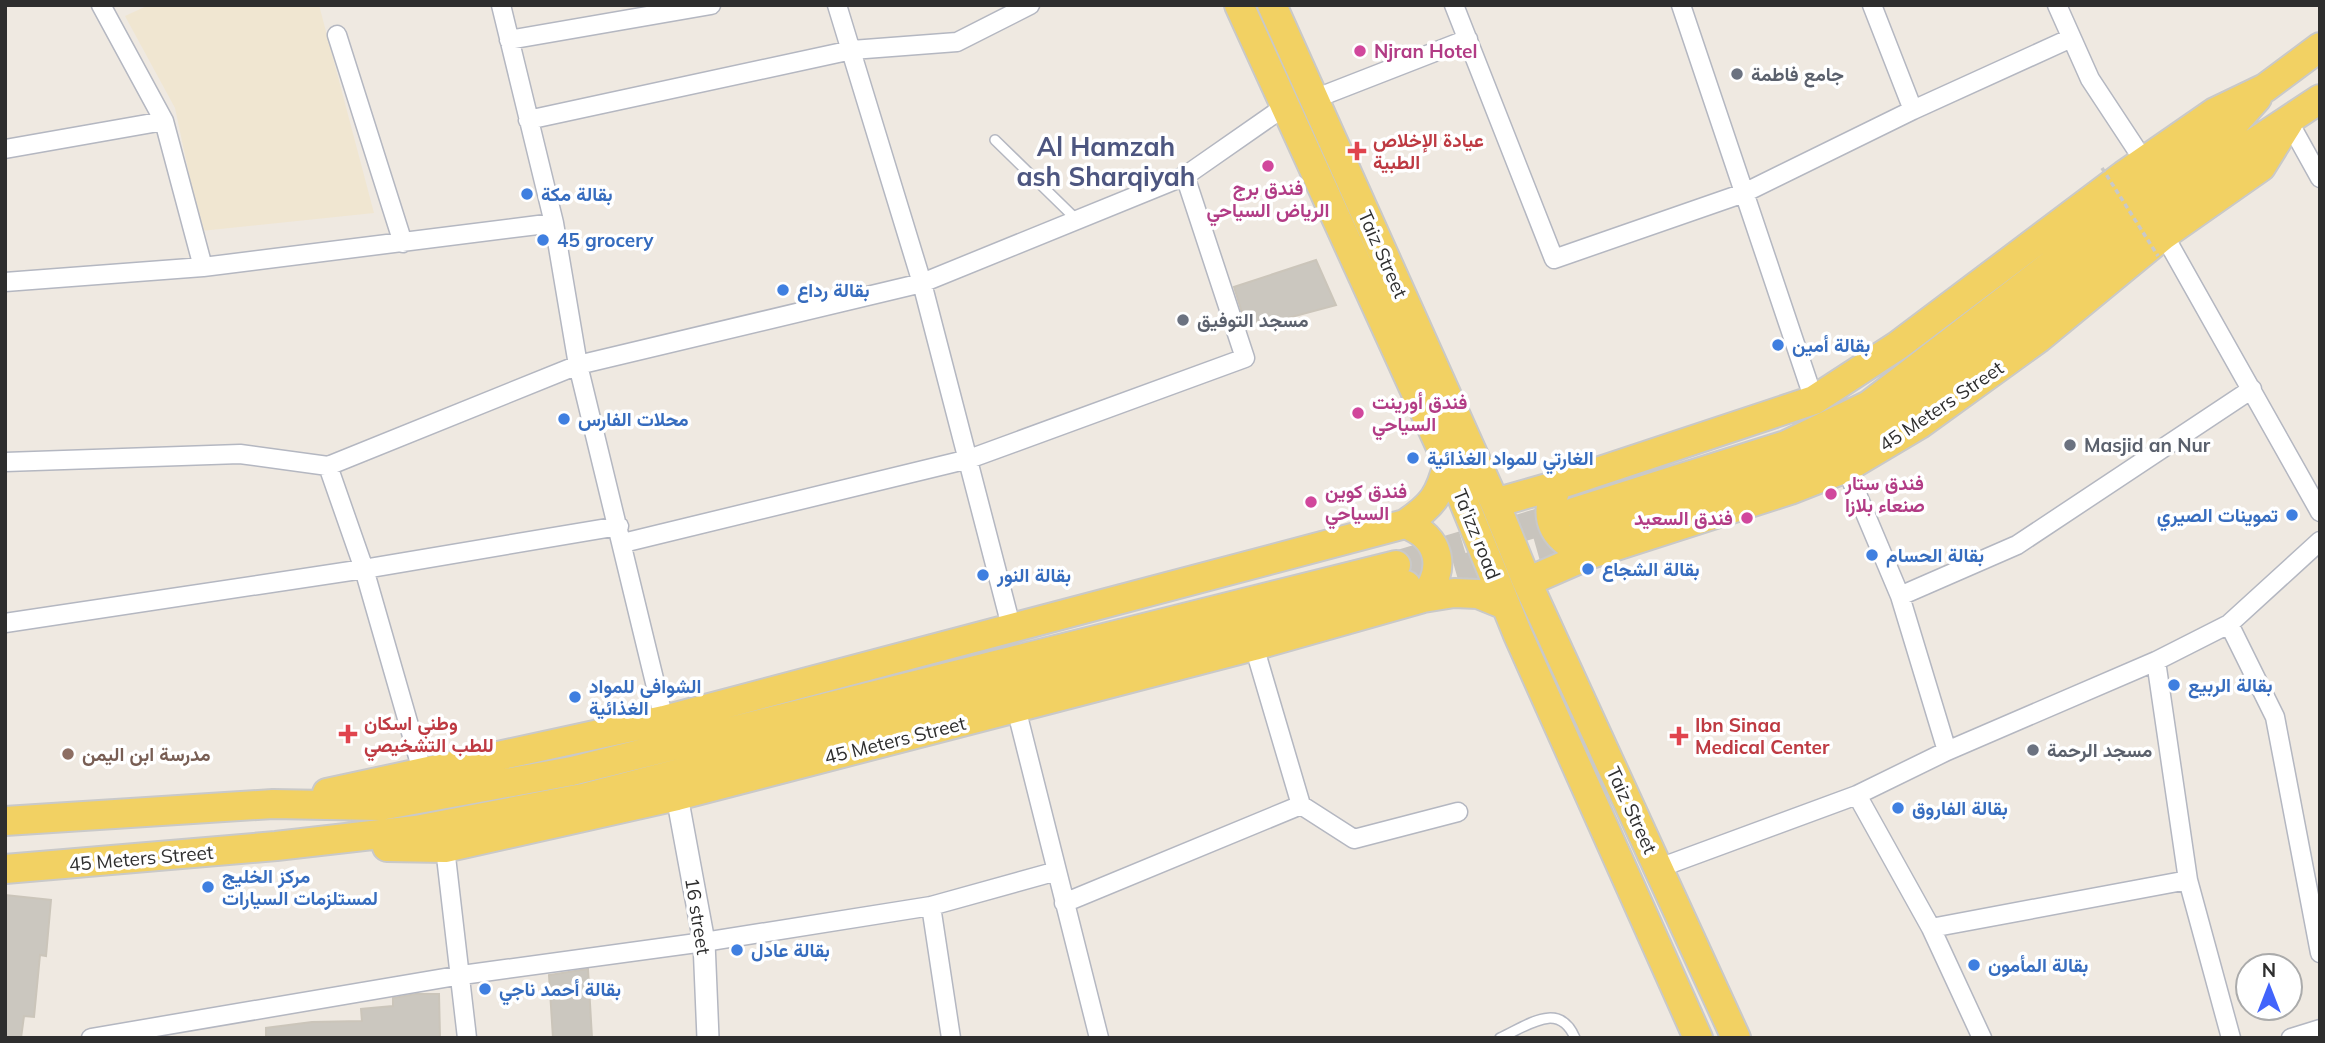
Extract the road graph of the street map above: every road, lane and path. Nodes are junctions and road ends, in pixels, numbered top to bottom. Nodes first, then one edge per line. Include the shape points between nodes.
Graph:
1 (101, 5) edge
2 (500, 5) edge
3 (711, 5) edge
4 (837, 5) edge
5 (1030, 5) edge
6 (1239, 5) edge
7 (1272, 5) edge
8 (1454, 5) edge
9 (1681, 5) edge
10 (1872, 5) edge
11 (2057, 5) edge
12 (337, 35) dead end
13 (1468, 39) junction
14 (2070, 39) junction
15 (509, 40) junction
16 (2320, 47) edge
17 (852, 50) junction
18 (2265, 88) junction
19 (1314, 99) junction
20 (2320, 99) edge
21 (1284, 107) junction
22 (1913, 110) junction
23 (528, 120) junction
24 (164, 121) junction
25 (2289, 122) junction
26 (995, 140) dead end
27 (5, 149) edge
28 (2144, 161) junction
29 (2102, 168) dead end
30 (1185, 176) junction
31 (2320, 178) edge
32 (1744, 193) junction
33 (1077, 220) junction
34 (554, 223) junction
35 (403, 243) junction
36 (2161, 245) junction
37 (203, 267) junction
38 (5, 282) edge
39 (922, 283) junction
40 (578, 365) junction
41 (2252, 389) junction
42 (1814, 400) junction
43 (970, 459) junction
44 (5, 462) edge
45 (1448, 463) junction
46 (328, 466) junction
47 (1846, 468) junction
48 (1558, 485) junction
49 (1494, 503) junction
50 (2320, 512) edge
51 (1405, 524) junction
52 (621, 534) junction
53 (1582, 534) junction
54 (2320, 541) edge
55 (363, 569) junction
56 (1527, 582) junction
57 (1408, 583) junction
58 (1900, 596) junction
59 (1505, 605) junction
60 (5, 623) edge
61 (2229, 624) junction
62 (1012, 630) junction
63 (1254, 646) junction
64 (2156, 661) junction
65 (1016, 709) junction
66 (664, 720) junction
67 (1947, 751) junction
68 (423, 774) junction
69 (1857, 795) junction
70 (677, 796) junction
71 (273, 804) junction
72 (1301, 805) junction
73 (1458, 812) dead end
74 (5, 821) edge
75 (276, 846) junction
76 (445, 848) junction
77 (1659, 868) junction
78 (5, 869) edge
79 (1057, 871) junction
80 (2188, 880) junction
81 (1064, 903) junction
82 (931, 906) junction
83 (1931, 928) junction
84 (704, 942) junction
85 (2320, 953) edge
86 (462, 975) junction
87 (2320, 1029) edge
88 (91, 1038) edge
89 (467, 1038) edge
90 (708, 1038) edge
91 (951, 1038) edge
92 (1098, 1038) edge
93 (1500, 1038) edge
94 (1575, 1038) edge
95 (1698, 1038) edge
96 (1736, 1038) edge
97 (1982, 1038) edge
98 (2231, 1038) edge
99 (2291, 1038) edge

1 - 24 street
2 - 15 street
3 - 15 street
4 - 17 street
5 - 17 street via 957,42
6 - 21 main road, Taiz Street
7 - 19 main road, Taiz Street
8 - 13 street
9 - 32 street
10 - 22 street
11 - 14 street
12 - 35 street
13 - 19 street
13 - 32 street via 1554,260
14 - 22 street
14 - 28 street via 2097,91
15 - 23 street
16 - 18 main road, 45 Meters Street
17 - 23 street
17 - 39 street
18 - 28 main road, 45 Meters Street via 2215,112
18 - 53 main road, 45 Meters Street via 2232,126 1869,405
19 - 49 main road, Taiz Street
20 - 25 main road, 45 Meters Street
21 - 30 street
21 - 45 main road, Taiz Street
22 - 32 street
23 - 34 street
24 - 27 street
24 - 37 street
25 - 31 street
25 - 36 main road, 45 Meters Street via 2261,167
25 - 53 main road, 45 Meters Street via 2252,144 1865,434 1740,485
26 - 33 lane
28 - 42 main road, 45 Meters Street via 1897,346
29 - 36 path, bridge
30 - 33 street
30 - 43 street via 1245,358
32 - 42 street
33 - 39 street
34 - 35 street
34 - 40 street
35 - 37 street
36 - 41 street
36 - 47 main road, 45 Meters Street via 1920,424
37 - 38 street
39 - 40 street
39 - 43 street
40 - 46 street
40 - 52 street
41 - 50 street
41 - 58 street via 2017,545
42 - 48 main road, 45 Meters Street
43 - 52 street
43 - 62 street
44 - 46 street via 240,454
45 - 51 main road, 45 Meters Street via 1441,491
45 - 59 main road, Ta'izz road
46 - 55 street
47 - 53 main road, 45 Meters Street via 1790,490
47 - 58 street
48 - 49 main road, 45 Meters Street
48 - 53 main road via 1552,498 1553,525 1571,547
49 - 56 main road, Ta'izz road
51 - 57 main road via 1431,540 1439,571 1434,586
51 - 62 main road, 45 Meters Street
52 - 55 street
52 - 66 street
53 - 56 main road, 45 Meters Street
54 - 61 street
55 - 60 street
55 - 68 street
56 - 77 main road, Taiz Street
57 - 59 main road, 45 Meters Street via 1478,594
57 - 63 main road, 45 Meters Street
57 - 71 main road, 45 Meters Street via 572,771 380,806
57 - 75 main road, 45 Meters Street via 583,798 416,830
58 - 67 street
59 - 95 main road, Taiz Street
61 - 64 street
61 - 85 street via 2275,717
62 - 66 main road, 45 Meters Street
63 - 65 main road, 45 Meters Street
63 - 72 street
64 - 67 street
64 - 80 street
65 - 70 main road, 45 Meters Street
65 - 79 street
66 - 68 main road, 45 Meters Street
67 - 69 street
68 - 71 main road, 45 Meters Street
69 - 77 street
69 - 83 street
70 - 76 main road, 45 Meters Street
70 - 84 street, 16 street
71 - 74 main road, 45 Meters Street
72 - 73 street via 1354,839
72 - 81 street
75 - 76 main road, 45 Meters Street
75 - 78 main road, 45 Meters Street
76 - 86 street
77 - 96 main road, Taiz Street
79 - 81 street
79 - 82 street
80 - 83 street
80 - 98 street
81 - 92 street
82 - 84 street
82 - 91 street
83 - 97 street
84 - 86 street
84 - 90 street, 16 street
86 - 88 street
86 - 89 street
87 - 99 street
93 - 94 lane via 1554,1017 1563,1019

